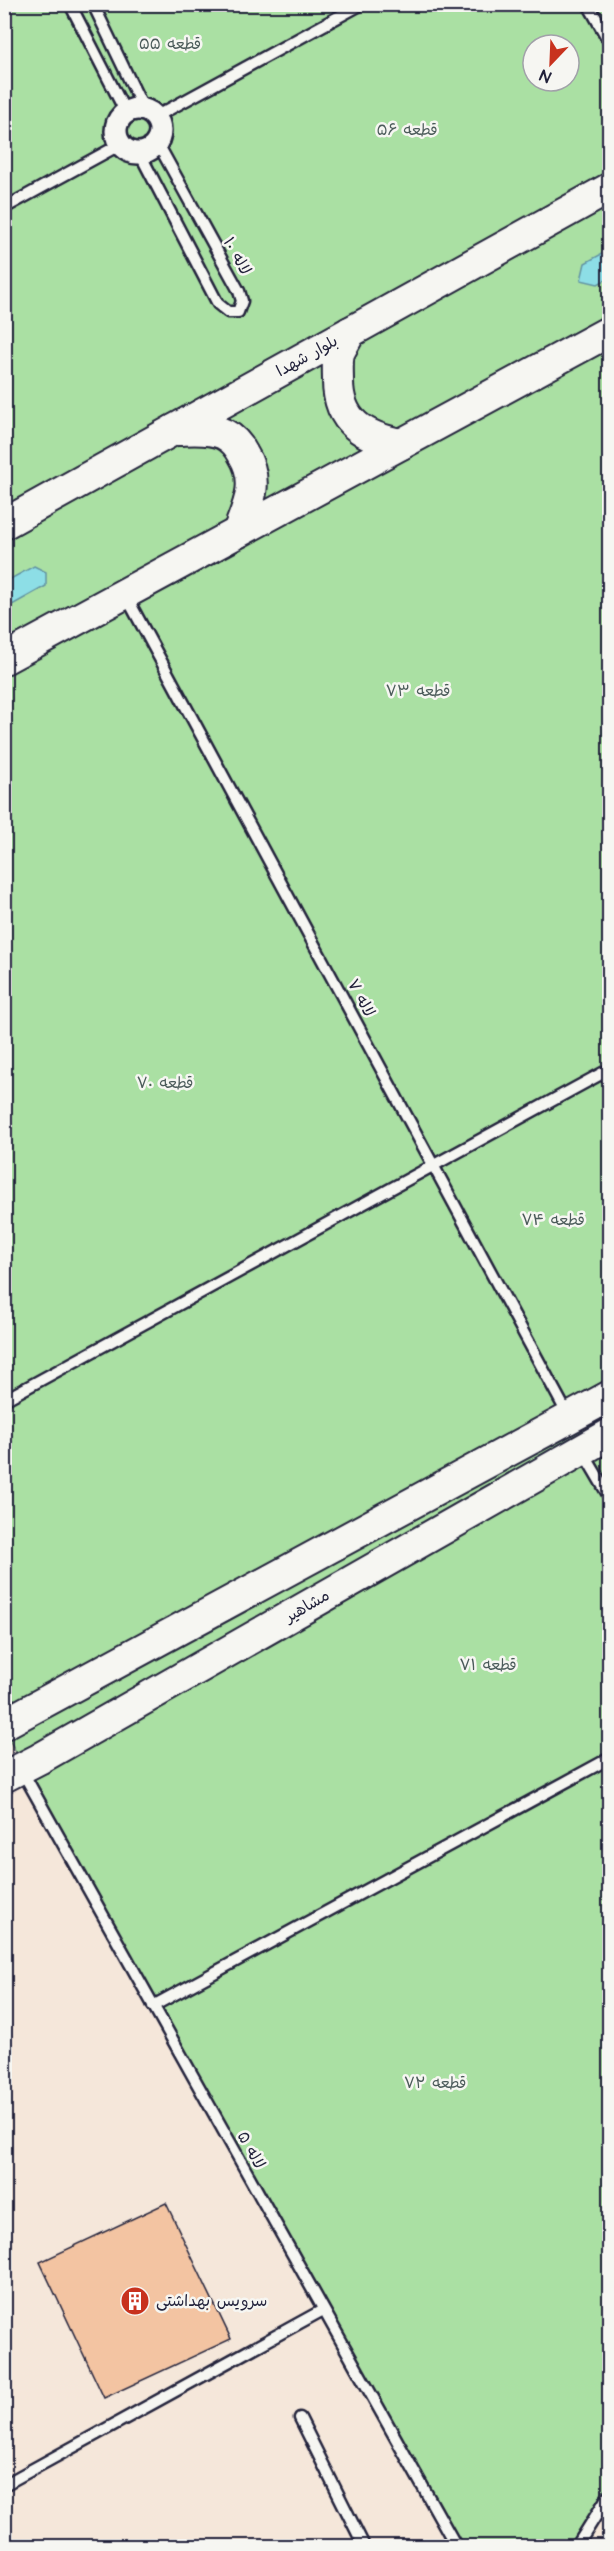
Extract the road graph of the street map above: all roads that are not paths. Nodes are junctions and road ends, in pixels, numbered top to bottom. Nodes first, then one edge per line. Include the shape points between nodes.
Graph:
1 (70, 4) edge
2 (93, 4) edge
3 (362, 4) edge
4 (588, 4) edge
5 (609, 43) edge
6 (142, 113) junction
7 (139, 146) junction
8 (609, 188) edge
9 (4, 208) edge
10 (609, 331) edge
11 (350, 332) junction
12 (173, 430) junction
13 (401, 444) junction
14 (4, 524) edge
15 (238, 532) junction
16 (124, 594) junction
17 (4, 659) edge
18 (609, 1069) edge
19 (434, 1165) junction
20 (609, 1396) edge
21 (4, 1400) edge
22 (569, 1418) junction
23 (609, 1434) edge
24 (581, 1449) junction
25 (609, 1498) edge
26 (4, 1724) edge
27 (609, 1758) edge
28 (12, 1773) edge
29 (153, 2006) junction
30 (324, 2310) junction
31 (300, 2418) dead end
32 (4, 2485) edge
33 (609, 2493) edge
34 (364, 2547) edge
35 (456, 2547) edge
36 (577, 2547) edge

1 - 6 lane
2 - 6 lane
3 - 6 lane
4 - 5 lane
6 - 7 street via 160,129
6 - 7 street via 121,118 116,131
7 - 7 lane, لاله ۱۰ via 218,304 228,312 238,312 242,301 239,291
7 - 9 lane
8 - 11 street, بلوار شهدا
10 - 13 street
11 - 12 street, بلوار شهدا
11 - 13 street via 339,354 338,398 347,417 363,432
12 - 14 street, بلوار شهدا
12 - 15 street via 224,434 238,445 252,467 252,489
13 - 15 street
15 - 16 street
16 - 17 street
16 - 19 lane, لاله ۷
18 - 19 lane
19 - 21 lane
19 - 22 lane, لاله ۷
20 - 22 street
22 - 26 street
23 - 24 street, مشاهیر
24 - 25 lane
24 - 28 street, مشاهیر
27 - 29 lane
28 - 29 lane, لاله ۵
29 - 30 lane, لاله ۵
30 - 32 lane
30 - 35 lane, لاله ۵
31 - 34 lane
33 - 36 lane

